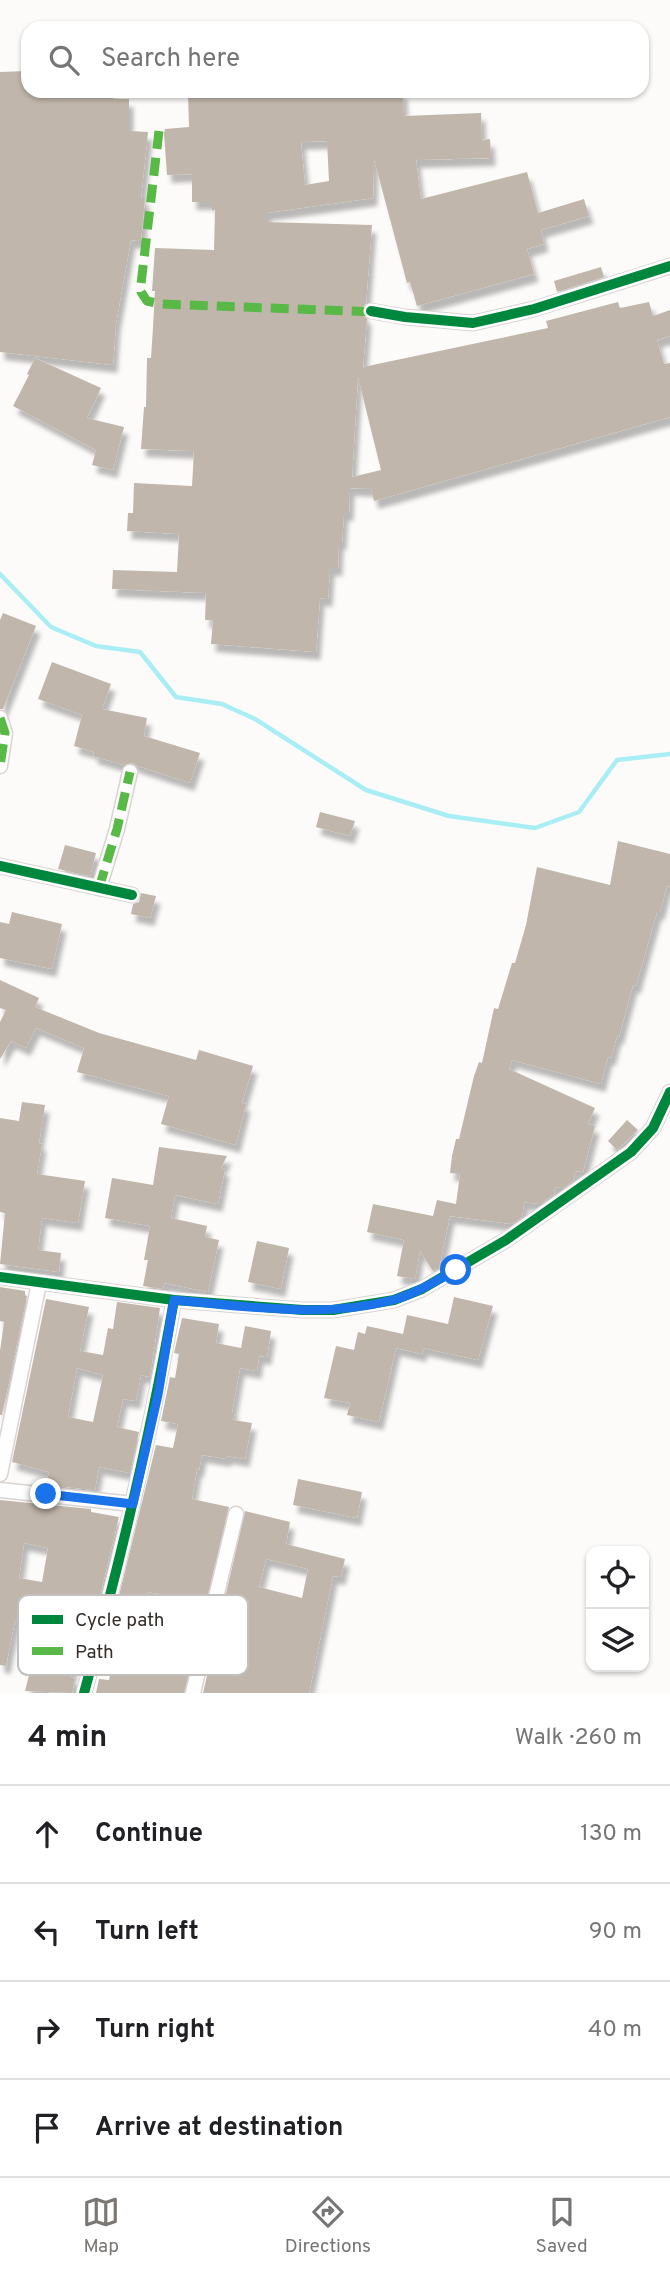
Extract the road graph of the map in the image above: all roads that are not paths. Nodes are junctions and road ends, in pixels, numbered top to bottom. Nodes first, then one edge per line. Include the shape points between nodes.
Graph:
1 (670, 266) edge
2 (370, 311) dead end
3 (0, 718) edge
4 (0, 766) edge
5 (130, 772) dead end
6 (0, 866) edge
7 (99, 888) junction
8 (132, 895) dead end
9 (670, 1092) edge
10 (0, 1277) edge
11 (40, 1283) junction
12 (174, 1300) junction
13 (0, 1474) edge
14 (0, 1490) edge
15 (133, 1504) junction
16 (236, 1514) dead end
17 (109, 1595) edge
18 (217, 1595) edge
19 (89, 1675) edge
20 (197, 1675) edge
21 (84, 1693) edge
22 (193, 1693) edge

1 - 2 street via 534,309 473,323
3 - 4 street via 5,733
5 - 7 street
6 - 7 street
7 - 8 street
9 - 12 street via 653,1128 631,1152 506,1240 422,1289 394,1300 333,1310
10 - 11 street
11 - 12 street
11 - 13 street
12 - 15 street
14 - 15 street
15 - 17 street
16 - 18 street
19 - 21 street
20 - 22 street

